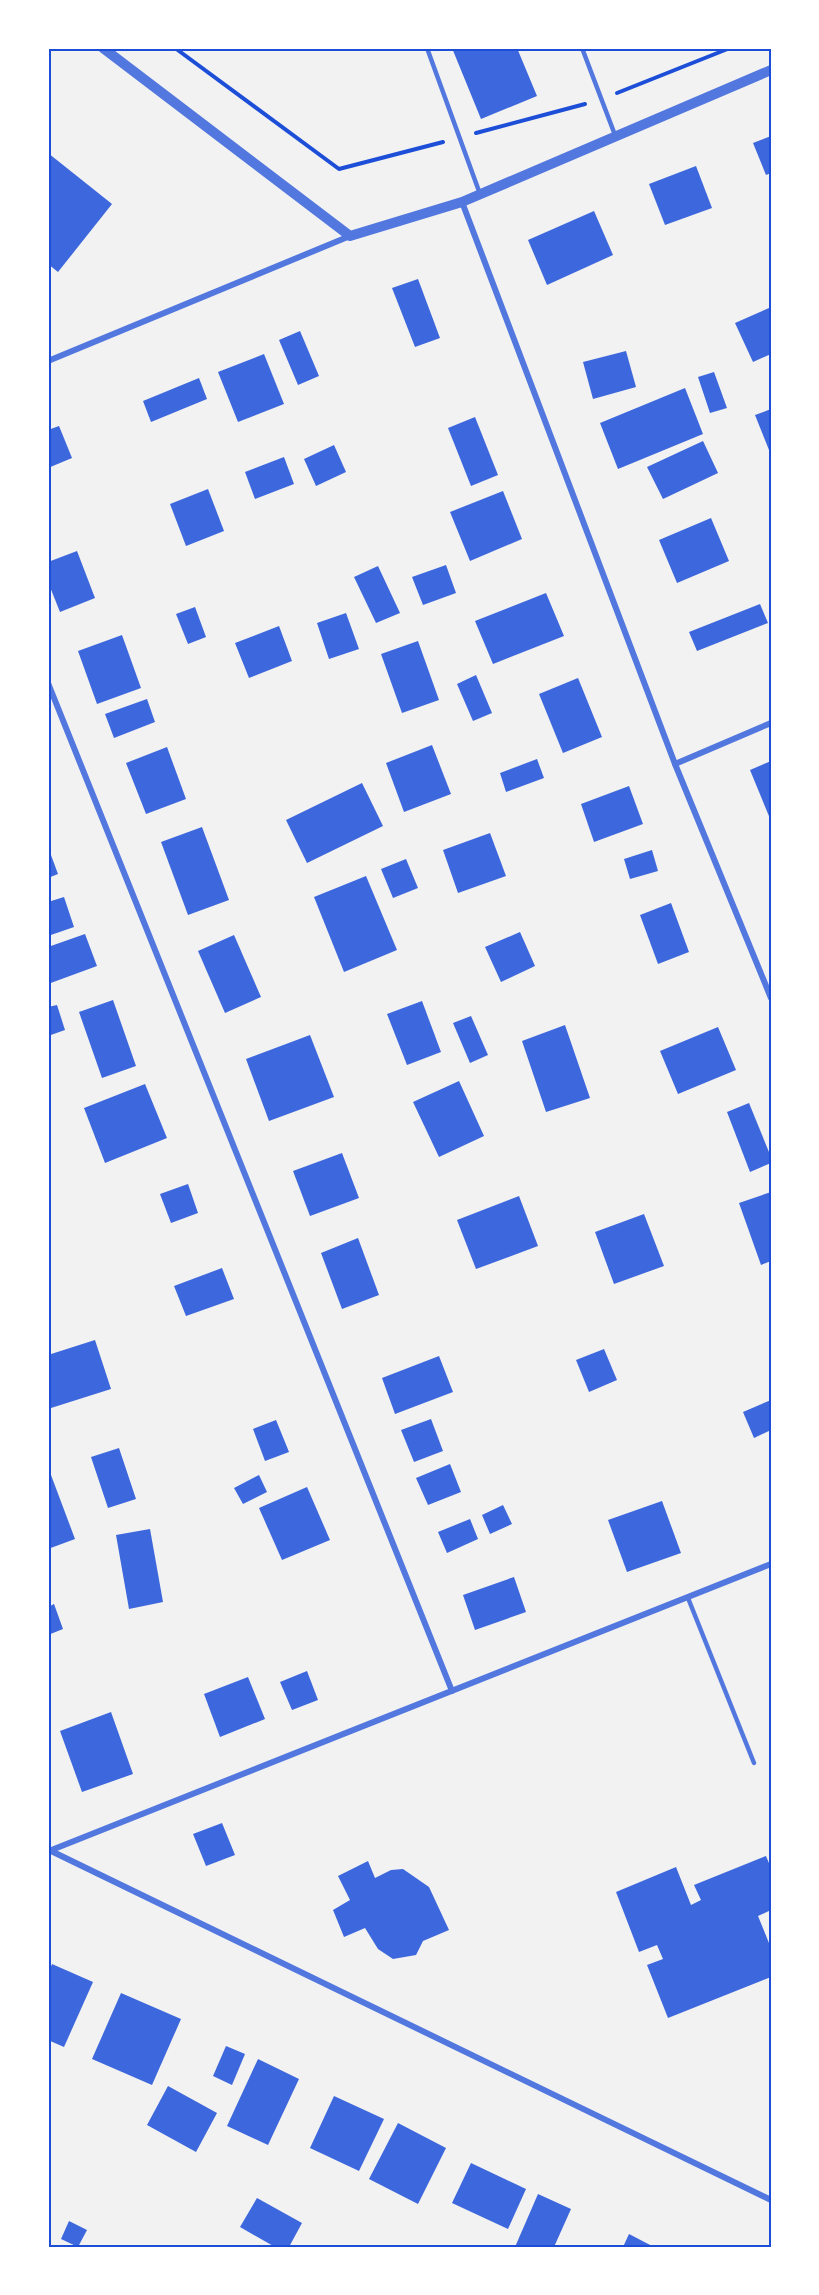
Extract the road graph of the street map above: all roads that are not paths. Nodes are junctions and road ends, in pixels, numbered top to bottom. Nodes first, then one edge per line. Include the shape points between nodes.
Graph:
1 (103, 48) edge
2 (427, 48) edge
3 (582, 48) edge
4 (771, 70) edge
5 (616, 138) junction
6 (480, 194) junction
7 (462, 202) junction
8 (350, 236) junction
9 (48, 361) edge
10 (48, 683) edge
11 (771, 723) edge
12 (675, 764) junction
13 (771, 998) edge
14 (771, 1564) edge
15 (688, 1598) junction
16 (452, 1691) junction
17 (754, 1763) dead end
18 (49, 1851) edge
19 (771, 2200) edge

1 - 8 street
2 - 6 lane
3 - 5 lane
4 - 5 street
5 - 6 street
6 - 7 street
7 - 8 street
7 - 12 street
8 - 9 street
10 - 16 street
11 - 12 street
12 - 13 street
14 - 15 street
15 - 16 street
15 - 17 lane
16 - 18 street
18 - 19 street

